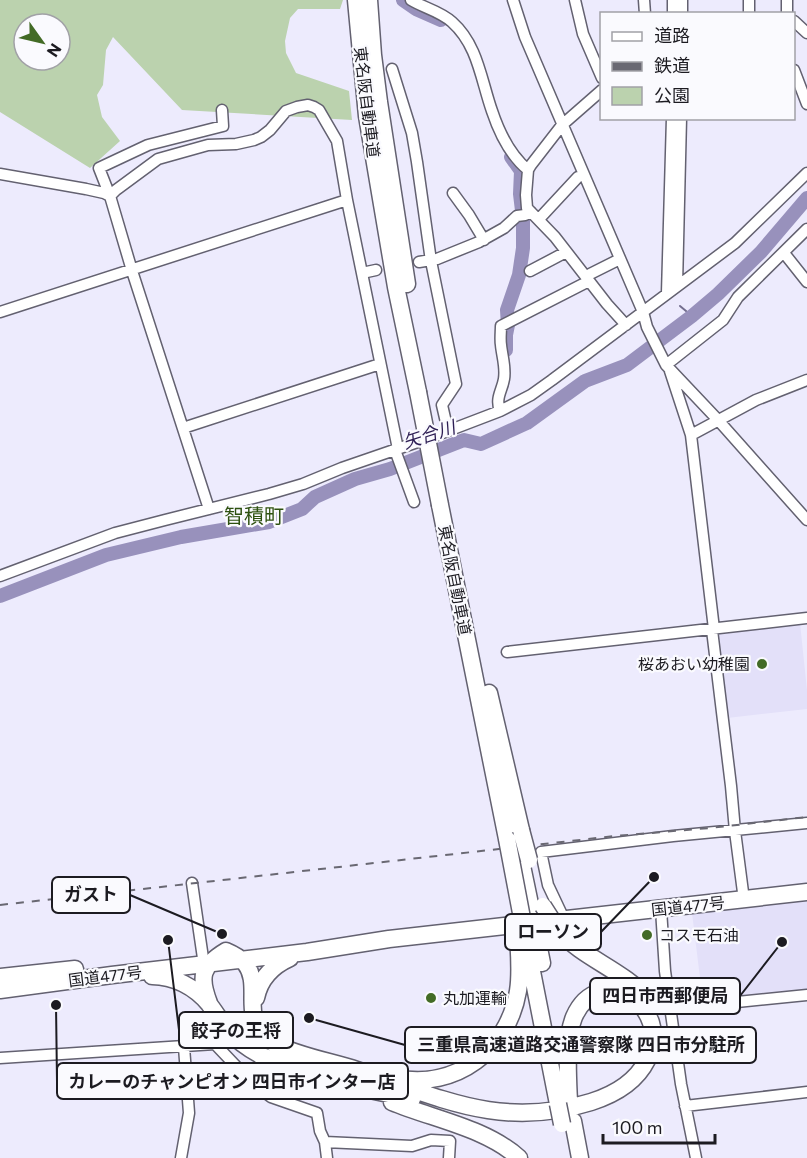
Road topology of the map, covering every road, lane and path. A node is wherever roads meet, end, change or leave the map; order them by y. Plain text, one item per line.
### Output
1 (356, 0) edge
2 (369, 0) edge
3 (411, 0) edge
4 (513, 0) edge
5 (575, 0) edge
6 (426, 4) edge
7 (795, 22) edge
8 (807, 33) edge
9 (392, 69) dead end
10 (795, 72) edge
11 (600, 73) edge
12 (600, 92) edge
13 (806, 96) edge
14 (222, 110) dead end
15 (672, 120) edge
16 (681, 120) edge
17 (562, 125) junction
18 (187, 135) junction
19 (192, 149) junction
20 (528, 170) junction
21 (807, 173) edge
22 (0, 174) edge
23 (578, 177) dead end
24 (453, 193) dead end
25 (110, 196) junction
26 (347, 200) junction
27 (528, 215) junction
28 (807, 229) edge
29 (484, 240) junction
30 (566, 252) junction
31 (784, 253) junction
32 (620, 259) junction
33 (431, 261) junction
34 (419, 262) dead end
35 (132, 269) junction
36 (376, 270) dead end
37 (530, 271) dead end
38 (362, 273) junction
39 (588, 280) junction
40 (807, 282) edge
41 (677, 285) junction
42 (667, 293) junction
43 (0, 312) edge
44 (643, 312) junction
45 (626, 325) junction
46 (380, 364) junction
47 (667, 367) junction
48 (807, 380) edge
49 (423, 391) junction
50 (501, 411) junction
51 (718, 420) junction
52 (183, 428) junction
53 (448, 431) junction
54 (691, 435) junction
55 (397, 451) junction
56 (414, 502) dead end
57 (445, 502) junction
58 (209, 509) junction
59 (807, 520) edge
60 (0, 576) edge
61 (807, 618) edge
62 (713, 629) junction
63 (507, 652) dead end
64 (807, 823) edge
65 (735, 831) junction
66 (514, 833) junction
67 (520, 861) junction
68 (192, 883) dead end
69 (807, 892) edge
70 (744, 900) junction
71 (537, 907) junction
72 (661, 909) junction
73 (561, 925) junction
74 (526, 934) junction
75 (389, 939) junction
76 (226, 951) junction
77 (308, 952) junction
78 (205, 961) junction
79 (242, 961) junction
80 (112, 975) junction
81 (0, 977) edge
82 (0, 990) edge
83 (807, 995) edge
84 (208, 1003) junction
85 (671, 1008) junction
86 (257, 1025) junction
87 (184, 1047) junction
88 (0, 1058) edge
89 (354, 1078) junction
90 (807, 1092) edge
91 (564, 1103) junction
92 (685, 1106) junction
93 (568, 1123) junction
94 (325, 1142) junction
95 (181, 1158) edge
96 (327, 1158) edge
97 (450, 1158) edge
98 (519, 1158) edge
99 (569, 1158) edge
100 (580, 1158) edge
101 (696, 1158) edge

1 - 49 highway, 東名阪自動車道
2 - 49 highway, 東名阪自動車道
3 - 6 street
4 - 17 street
5 - 11 street
6 - 20 street
7 - 8 street
9 - 33 street
10 - 13 street
12 - 17 street
14 - 18 street
15 - 42 street
16 - 41 street
17 - 20 street
17 - 32 street
18 - 19 street
18 - 25 street
19 - 25 street
19 - 26 street
20 - 27 street
21 - 41 street
22 - 25 street
23 - 27 street
24 - 29 street
25 - 35 street
26 - 35 street
26 - 38 street
27 - 29 street
27 - 30 street
28 - 31 street
29 - 33 street
30 - 37 street
30 - 39 street
31 - 40 street
31 - 47 street
32 - 39 street
32 - 44 street
33 - 34 street
33 - 53 street
35 - 43 street
35 - 52 street
36 - 38 street
38 - 46 street
39 - 45 street
39 - 50 street
41 - 42 street
42 - 44 street
44 - 45 street
44 - 47 street
45 - 50 street
46 - 52 street
46 - 55 street
47 - 51 street
47 - 54 street
48 - 51 street
49 - 57 highway, 東名阪自動車道, bridge
50 - 53 street
51 - 54 street
51 - 59 street
52 - 58 street
53 - 55 street
54 - 62 street
55 - 56 street
55 - 58 street
57 - 66 highway, 東名阪自動車道
57 - 66 highway, 東名阪自動車道
58 - 60 street
61 - 62 street
62 - 63 street
62 - 65 street
64 - 65 street
65 - 70 street
65 - 73 street
66 - 67 highway, 東名阪自動車道, bridge
67 - 71 highway, 東名阪自動車道
67 - 74 highway, 東名阪自動車道, bridge
68 - 78 street
69 - 70 highway, 国道477号
70 - 72 highway, 国道477号
71 - 73 highway, bridge
71 - 74 highway, 東名阪自動車道
72 - 73 highway, 国道477号
72 - 85 street
73 - 75 highway, 国道477号
73 - 89 highway
74 - 89 highway
74 - 91 highway, 東名阪自動車道
75 - 76 highway, 国道477号
75 - 77 highway, 国道477号
76 - 78 highway
76 - 79 highway
77 - 79 highway, 国道477号
77 - 86 highway
78 - 79 highway, 国道477号
78 - 80 highway, 国道477号
78 - 81 highway, 国道477号
78 - 84 highway
79 - 86 highway
80 - 82 highway, 国道477号
80 - 84 highway
83 - 85 street
84 - 89 highway
85 - 92 street
86 - 89 highway
87 - 88 street
87 - 94 street
87 - 95 street
89 - 91 highway
89 - 98 highway
90 - 92 street
91 - 93 highway, 東名阪自動車道, bridge
92 - 101 street
93 - 99 highway, 東名阪自動車道
93 - 100 highway, 東名阪自動車道
94 - 96 street
94 - 97 street

